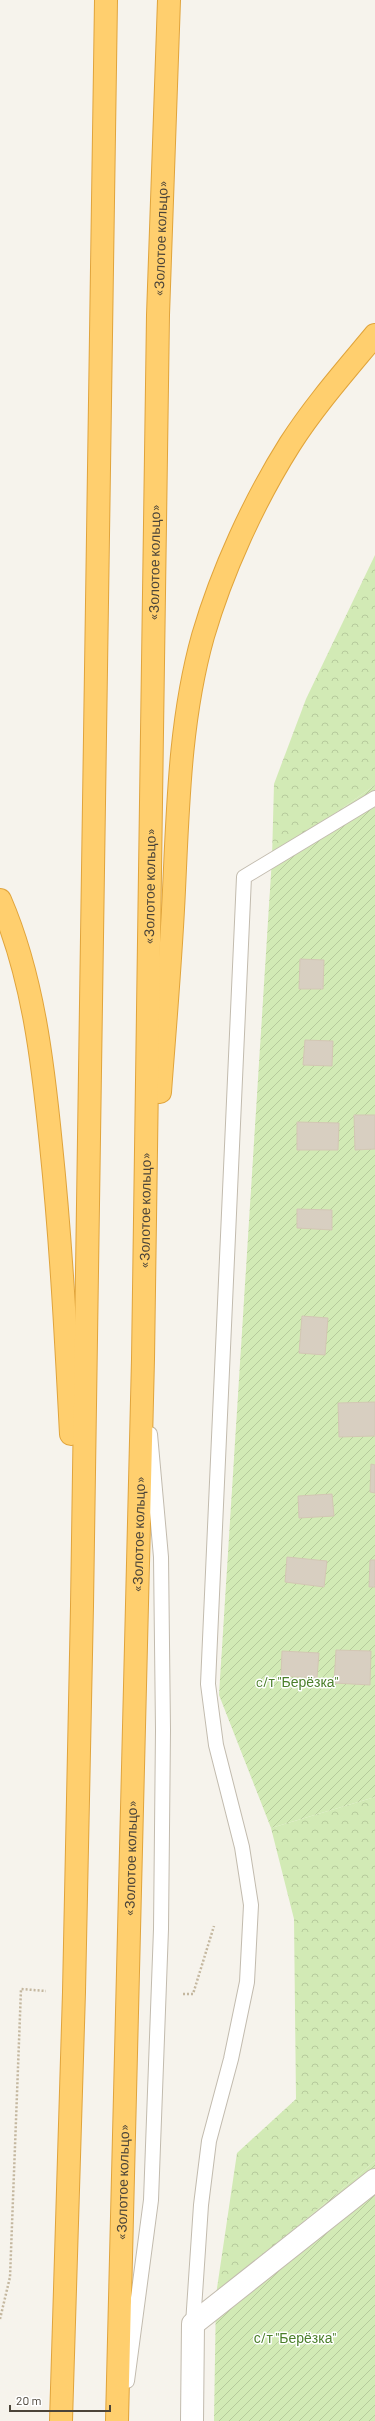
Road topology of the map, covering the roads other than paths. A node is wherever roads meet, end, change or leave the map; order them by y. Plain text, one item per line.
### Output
1 (106, 0) edge
2 (169, 0) edge
3 (375, 335) edge
4 (375, 798) edge
5 (0, 900) edge
6 (143, 1333) junction
7 (143, 1359) junction
8 (82, 1606) junction
9 (375, 2180) edge
10 (193, 2324) junction
11 (61, 2421) edge
12 (118, 2421) edge
13 (122, 2421) edge
14 (192, 2421) edge

1 - 8 highway
2 - 6 highway, «Золотое кольцо»
3 - 6 highway
4 - 10 lane
5 - 8 highway
6 - 7 highway, «Золотое кольцо»
7 - 12 highway, «Золотое кольцо»
7 - 13 lane
8 - 11 highway
9 - 10 street
10 - 14 street

